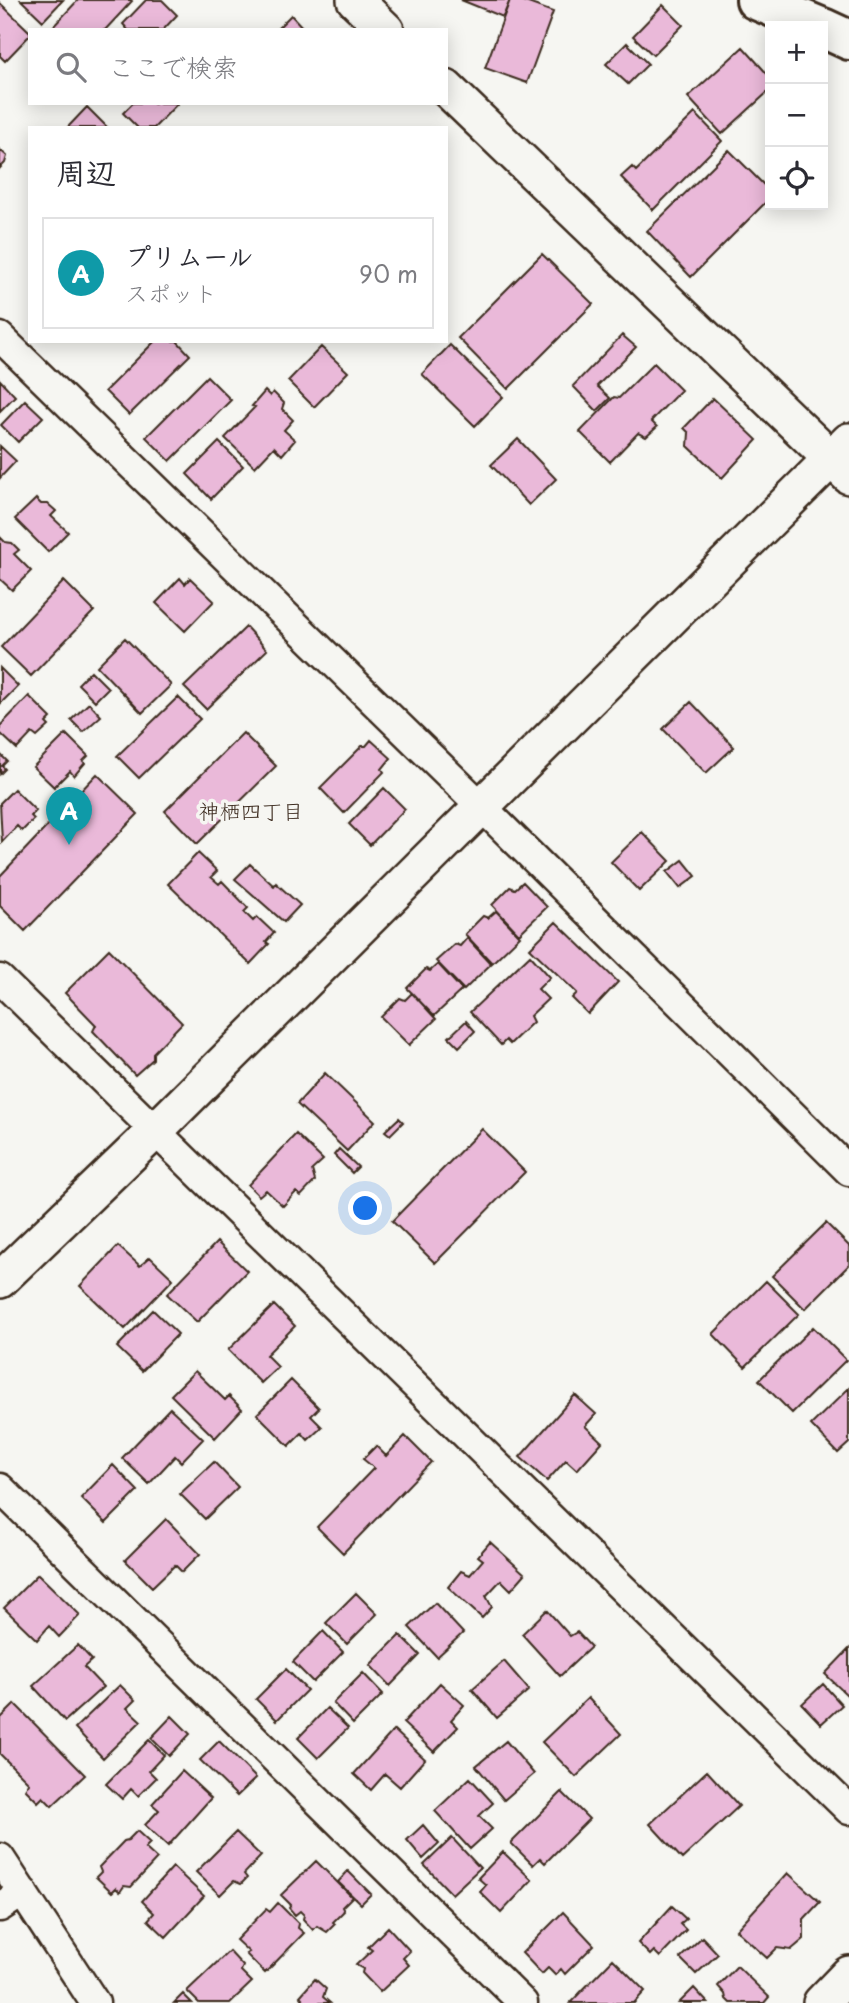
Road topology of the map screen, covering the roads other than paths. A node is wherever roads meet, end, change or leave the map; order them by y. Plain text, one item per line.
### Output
1 (355, 0) edge
2 (756, 0) edge
3 (806, 21) edge
4 (384, 28) edge
5 (828, 30) edge
6 (849, 40) edge
7 (448, 90) edge
8 (0, 337) edge
9 (843, 459) edge
10 (482, 807) junction
11 (0, 979) edge
12 (155, 1132) junction
13 (849, 1171) edge
14 (0, 1280) edge
15 (0, 1488) edge
16 (849, 1810) edge
17 (0, 1858) edge
18 (11, 1900) edge
19 (849, 1974) edge
20 (95, 2003) edge
21 (523, 2003) edge
22 (821, 2003) edge

1 - 4 street
2 - 3 main road
5 - 6 main road
7 - 9 street
8 - 10 street
9 - 10 street
10 - 12 street
10 - 13 street
11 - 12 street
12 - 14 street
12 - 16 street
15 - 21 street
17 - 18 street
18 - 20 street
19 - 22 street

